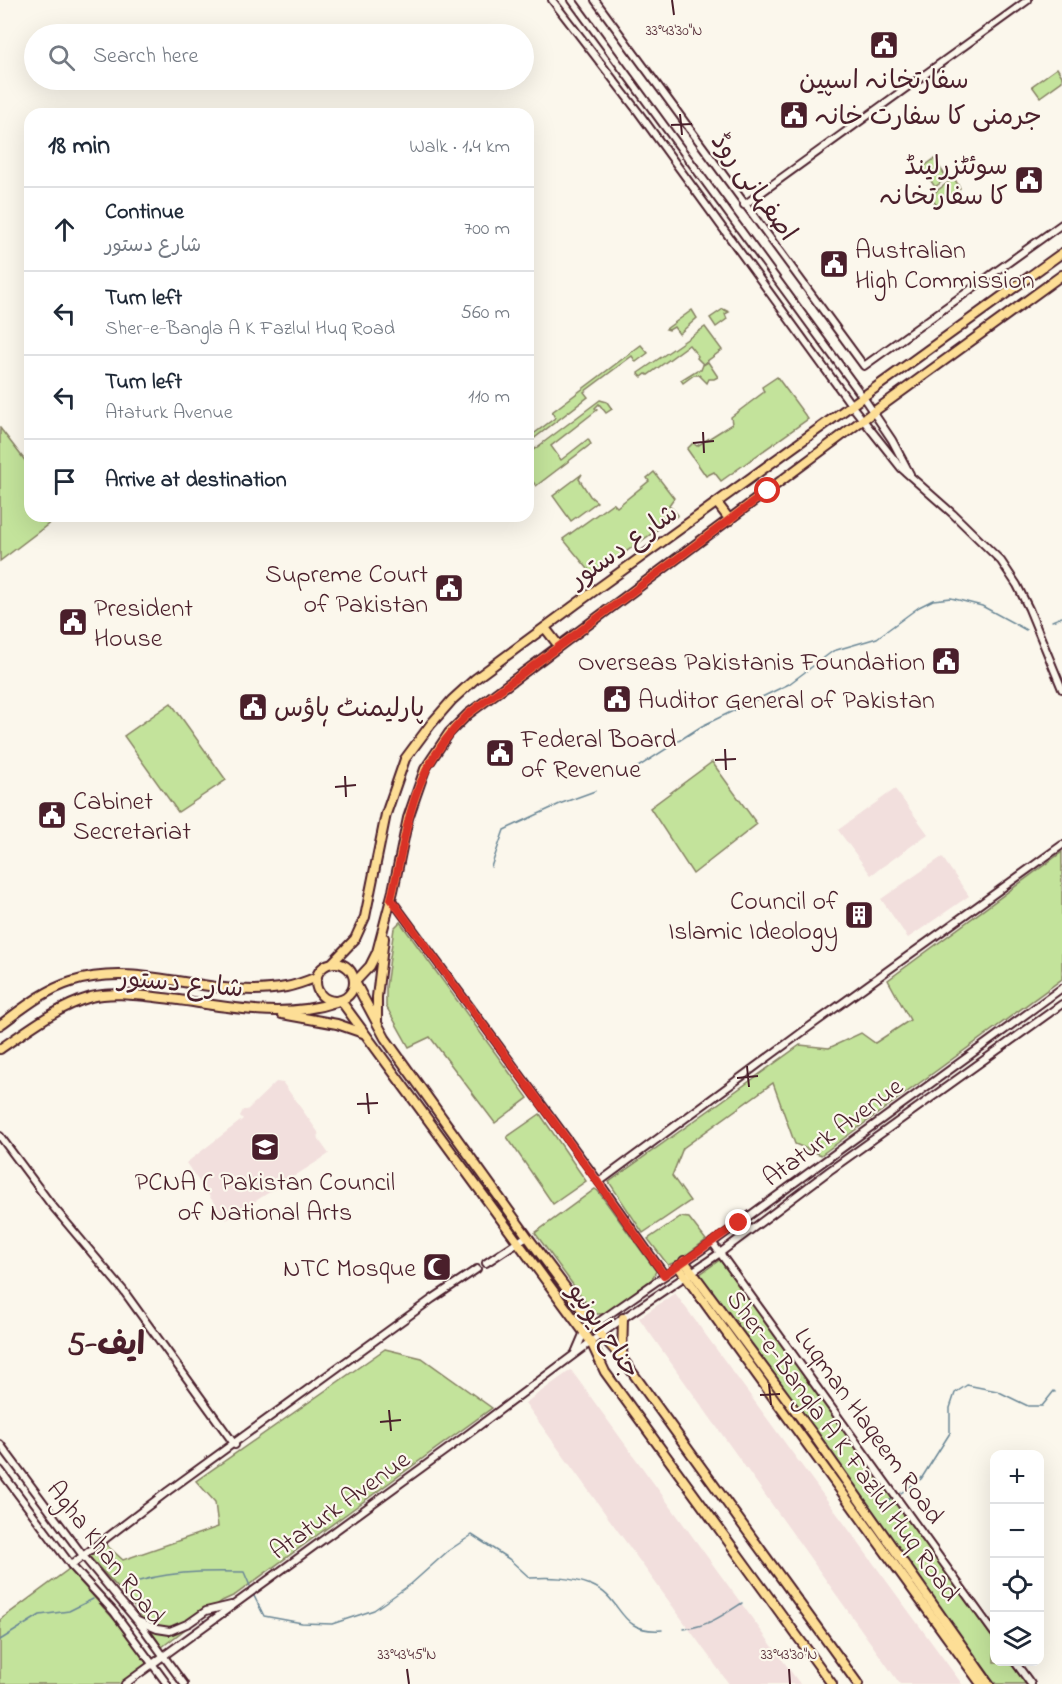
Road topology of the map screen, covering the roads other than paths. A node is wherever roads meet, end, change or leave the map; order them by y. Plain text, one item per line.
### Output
1 (552, 0) edge
2 (572, 0) edge
3 (595, 0) edge
4 (1028, 0) edge
5 (648, 105) junction
6 (639, 113) junction
7 (744, 205) junction
8 (1062, 224) edge
9 (1062, 253) edge
10 (1062, 275) edge
11 (863, 397) junction
12 (852, 406) junction
13 (872, 413) junction
14 (863, 421) junction
15 (912, 477) junction
16 (717, 503) junction
17 (730, 520) junction
18 (545, 628) junction
19 (559, 646) junction
20 (1062, 688) edge
21 (1062, 845) edge
22 (391, 899) junction
23 (384, 924) junction
24 (332, 963) junction
25 (317, 977) junction
26 (355, 982) junction
27 (1062, 988) edge
28 (338, 1001) junction
29 (1062, 1004) edge
30 (268, 1011) junction
31 (377, 1024) junction
32 (0, 1025) edge
33 (365, 1033) junction
34 (0, 1049) edge
35 (950, 1070) junction
36 (957, 1079) junction
37 (0, 1136) edge
38 (599, 1182) junction
39 (527, 1236) junction
40 (712, 1242) junction
41 (518, 1243) junction
42 (720, 1253) junction
43 (486, 1263) dead end
44 (681, 1263) junction
45 (477, 1269) dead end
46 (688, 1274) junction
47 (664, 1275) junction
48 (623, 1318) junction
49 (593, 1325) junction
50 (584, 1332) junction
51 (601, 1335) junction
52 (591, 1342) junction
53 (575, 1354) junction
54 (622, 1358) junction
55 (0, 1444) edge
56 (235, 1445) junction
57 (0, 1470) edge
58 (84, 1557) junction
59 (71, 1566) junction
60 (233, 1605) junction
61 (137, 1621) junction
62 (990, 1627) edge
63 (164, 1656) junction
64 (152, 1664) junction
65 (1018, 1666) edge
66 (125, 1684) edge
67 (167, 1684) edge
68 (184, 1684) edge
69 (832, 1684) edge
70 (858, 1684) edge
71 (981, 1684) edge
72 (990, 1684) edge
73 (1031, 1684) edge

1 - 6 street
2 - 5 street
3 - 7 street, اصفہانی روڈ
4 - 7 street
5 - 6 street
5 - 11 street
6 - 12 street
7 - 8 street, اصفہانی روڈ
9 - 11 main road, شارع دستور
10 - 13 main road, شارع دستور
11 - 12 main road, شارع دستور
11 - 13 street
12 - 14 street
12 - 16 main road, شارع دستور
13 - 14 main road, شارع دستور
13 - 15 street
14 - 15 street
14 - 17 main road, شارع دستور
15 - 20 street
16 - 17 main road
16 - 18 main road, شارع دستور
17 - 19 main road, شارع دستور
18 - 19 main road
18 - 24 main road, شارع دستور
19 - 22 main road, شارع دستور
21 - 38 street
22 - 23 main road, شارع دستور
22 - 38 street
23 - 26 main road, شارع دستور
23 - 31 main road
24 - 25 main road
24 - 26 main road
25 - 28 main road
25 - 32 main road, شارع دستور
26 - 28 main road
26 - 31 main road, جناح ایونیو
27 - 35 street, Ataturk Avenue
28 - 30 main road, شارع دستور
28 - 33 main road, جناح ایونیو
29 - 36 street, Ataturk Avenue
30 - 33 main road
30 - 34 main road, شارع دستور
31 - 39 main road, جناح ایونیو
33 - 41 main road, جناح ایونیو
35 - 36 street
35 - 40 street, Ataturk Avenue
36 - 42 street, Ataturk Avenue
37 - 56 street
38 - 47 street
39 - 41 street
39 - 49 main road, جناح ایونیو
40 - 42 street, Luqman Haqeem Road
40 - 44 street, Ataturk Avenue
41 - 43 street
41 - 50 main road, جناح ایونیو
42 - 46 street, Ataturk Avenue
42 - 62 street, Luqman Haqeem Road
44 - 46 main road, Sher-e-Bangla A K Fazlul Huq Road
44 - 47 street, Ataturk Avenue
45 - 56 street
46 - 48 street, Ataturk Avenue
46 - 71 main road, Sher-e-Bangla A K Fazlul Huq Road
46 - 72 main road, Sher-e-Bangla A K Fazlul Huq Road
47 - 49 street, Ataturk Avenue
48 - 51 street, Ataturk Avenue
48 - 54 main road
49 - 50 street, Ataturk Avenue
49 - 51 main road, جناح ایونیو
50 - 52 main road, جناح ایونیو
50 - 53 street, Ataturk Avenue
51 - 52 street, Ataturk Avenue
51 - 54 main road, جناح ایونیو
52 - 53 street, Ataturk Avenue
52 - 69 main road, جناح ایونیو
53 - 60 street, Ataturk Avenue
54 - 70 main road, جناح ایونیو
55 - 58 street, Agha Khan Road
56 - 58 street
57 - 59 street, Agha Khan Road
58 - 59 street
58 - 61 street, Agha Khan Road
59 - 64 street, Agha Khan Road
60 - 61 street
60 - 63 street, Ataturk Avenue
61 - 63 street, Agha Khan Road
63 - 64 street, Ataturk Avenue
63 - 68 street, Agha Khan Road
64 - 66 street, Ataturk Avenue
64 - 67 street, Agha Khan Road
65 - 73 street

